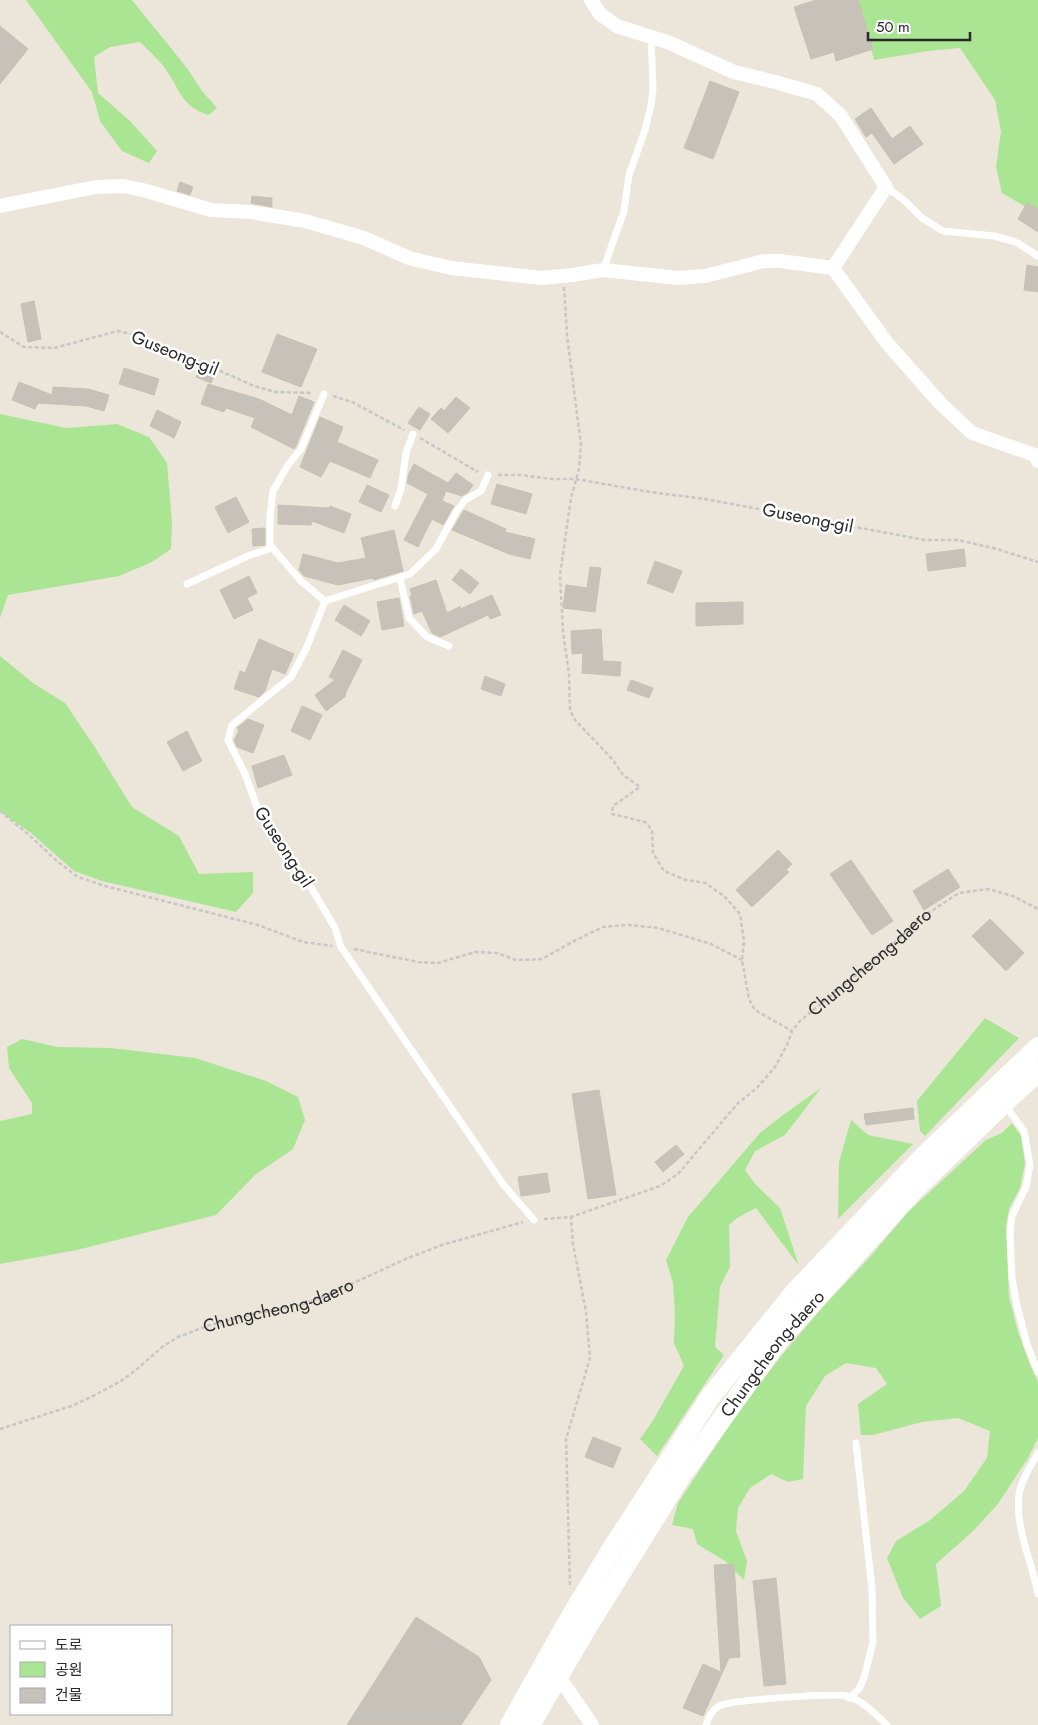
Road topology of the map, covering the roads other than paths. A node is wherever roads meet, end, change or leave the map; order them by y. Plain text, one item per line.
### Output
1 (591, 0) edge
2 (651, 37) junction
3 (886, 187) junction
4 (0, 206) edge
5 (1038, 256) edge
6 (834, 268) junction
7 (603, 270) junction
8 (324, 394) road end
9 (413, 434) road end
10 (1038, 461) edge
11 (488, 475) road end
12 (395, 506) dead end
13 (273, 548) junction
14 (400, 578) junction
15 (187, 584) dead end
16 (325, 601) junction
17 (449, 646) dead end
18 (1038, 1047) edge
19 (1038, 1072) edge
20 (1004, 1103) junction
21 (534, 1220) road end
22 (1038, 1372) edge
23 (856, 1443) dead end
24 (1038, 1453) edge
25 (1038, 1594) edge
26 (559, 1677) junction
27 (849, 1698) junction
28 (510, 1725) edge
29 (530, 1725) edge
30 (592, 1725) edge
31 (706, 1725) edge
32 (887, 1725) edge

1 - 2 street
2 - 3 street
2 - 7 lane
3 - 5 lane
3 - 6 street
4 - 7 street
6 - 7 street
6 - 10 street
8 - 13 lane
9 - 12 lane
11 - 14 lane
13 - 15 lane
13 - 16 lane
14 - 16 lane
14 - 17 lane
16 - 21 lane, Guseong-gil
18 - 28 main road, Chungcheong-daero
19 - 20 main road, Chungcheong-daero
20 - 22 lane
20 - 26 main road, Chungcheong-daero
23 - 27 lane
24 - 25 lane
26 - 29 main road, Chungcheong-daero
26 - 30 street
27 - 31 lane
27 - 32 lane

